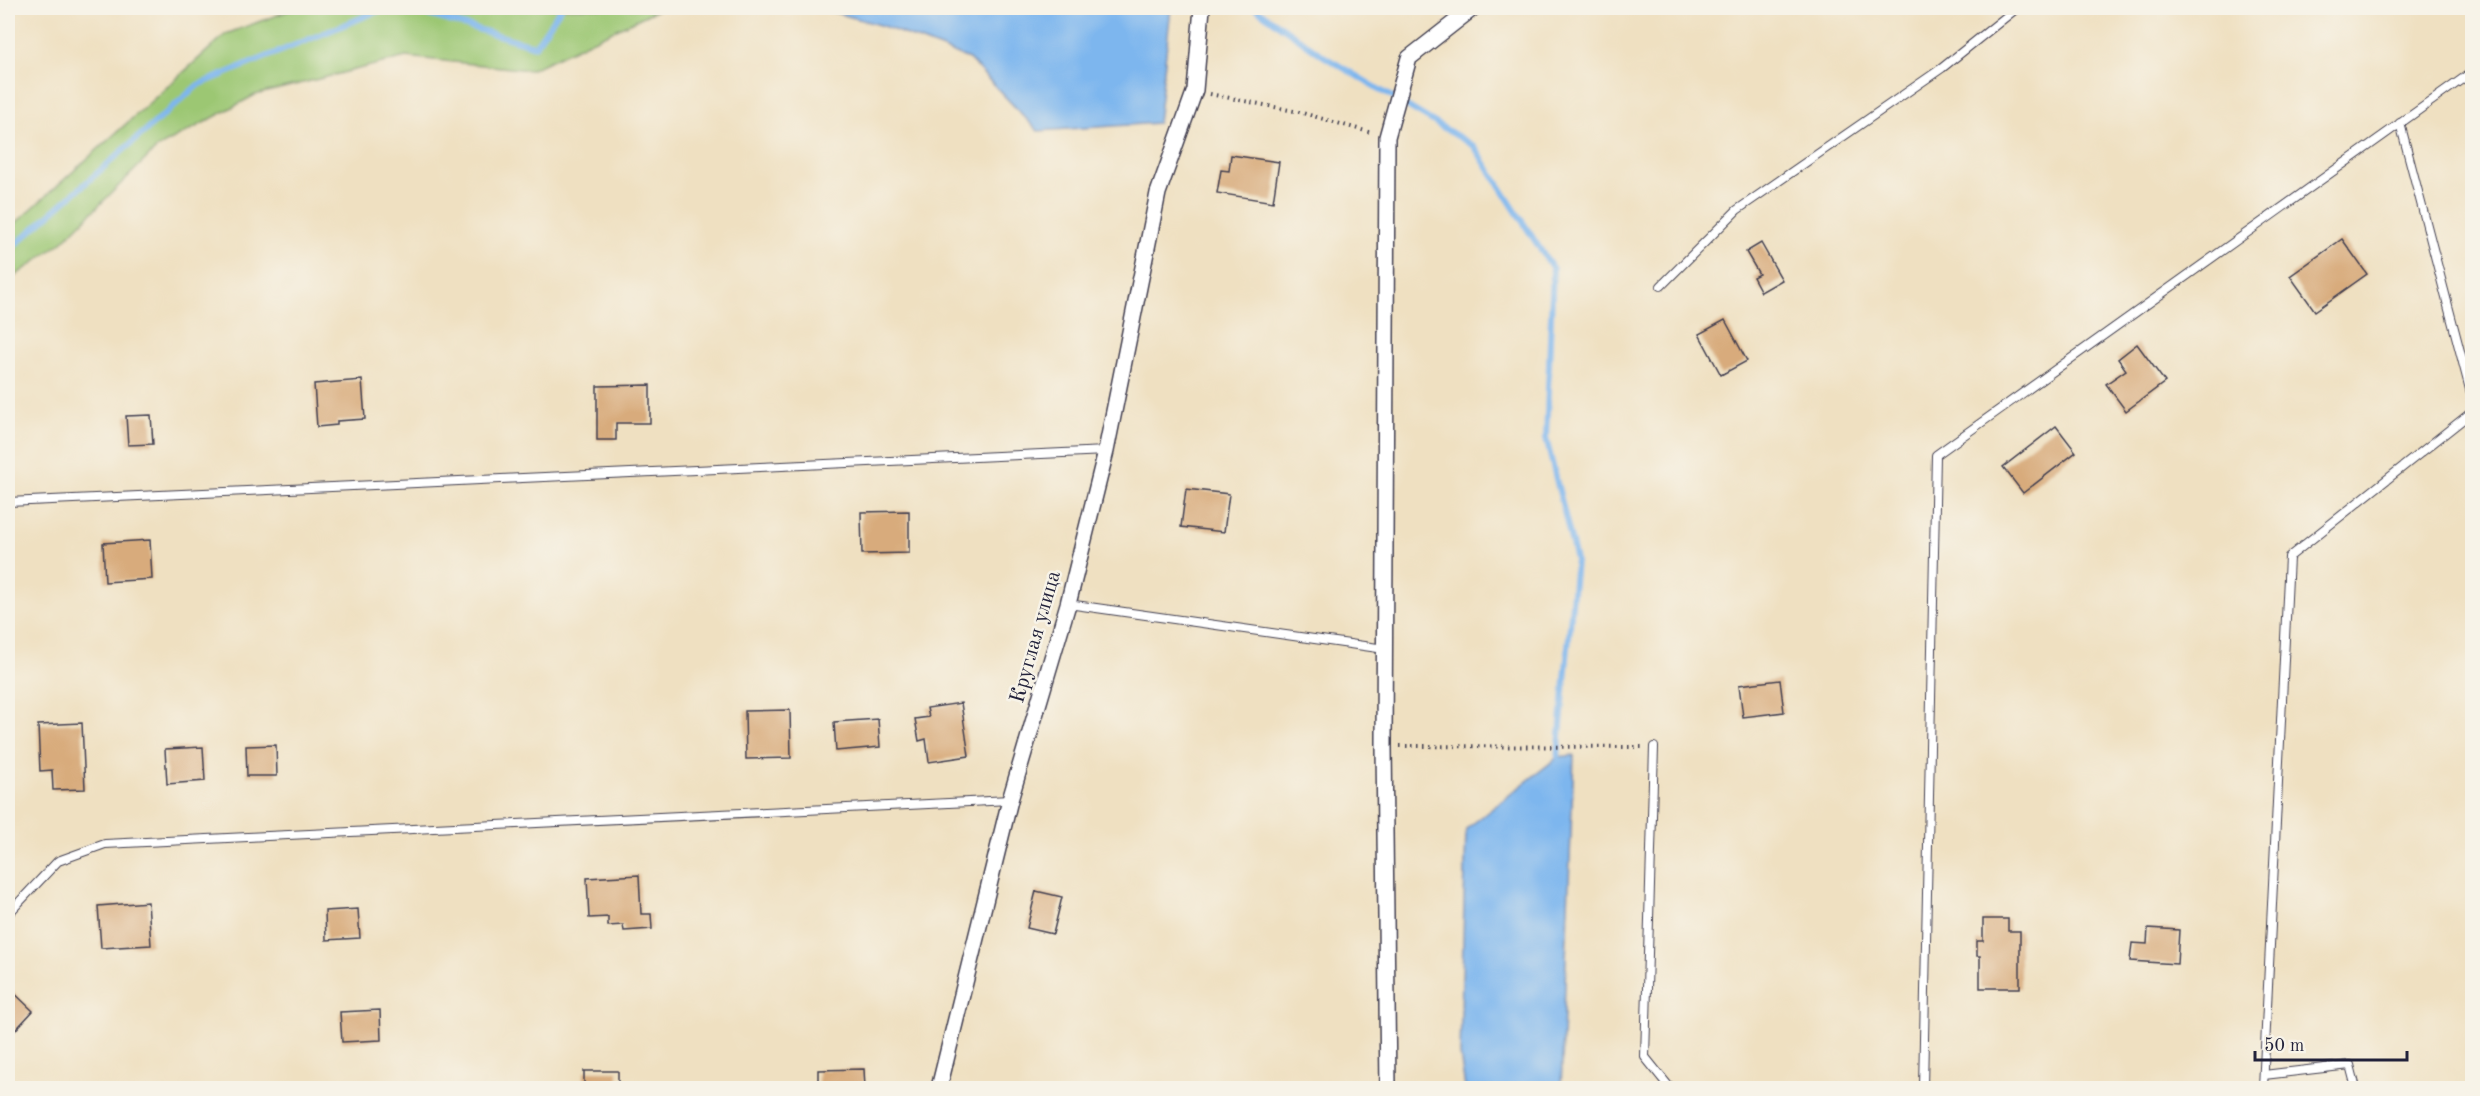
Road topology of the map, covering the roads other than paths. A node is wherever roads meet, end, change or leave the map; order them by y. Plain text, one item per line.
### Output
1 (1202, 8) edge
2 (1473, 8) edge
3 (2017, 8) edge
4 (2472, 72) edge
5 (2400, 123) junction
6 (1661, 286) dead end
7 (2472, 397) edge
8 (2472, 412) edge
9 (1106, 451) junction
10 (8, 502) edge
11 (1068, 604) junction
12 (1385, 649) junction
13 (1654, 747) road end
14 (1010, 800) junction
15 (8, 914) edge
16 (2264, 1075) junction
17 (939, 1089) edge
18 (1388, 1089) edge
19 (1670, 1089) edge
20 (1923, 1089) edge
21 (2263, 1089) edge
22 (2356, 1089) edge

1 - 9 street, Круглая улица
2 - 12 street
3 - 6 lane
4 - 5 lane
5 - 7 lane
5 - 20 lane
8 - 16 lane
9 - 10 lane
9 - 11 street, Круглая улица
11 - 12 lane
11 - 14 street, Круглая улица
12 - 18 street
13 - 19 lane
14 - 15 lane
14 - 17 street, Круглая улица
16 - 21 lane
16 - 22 lane

